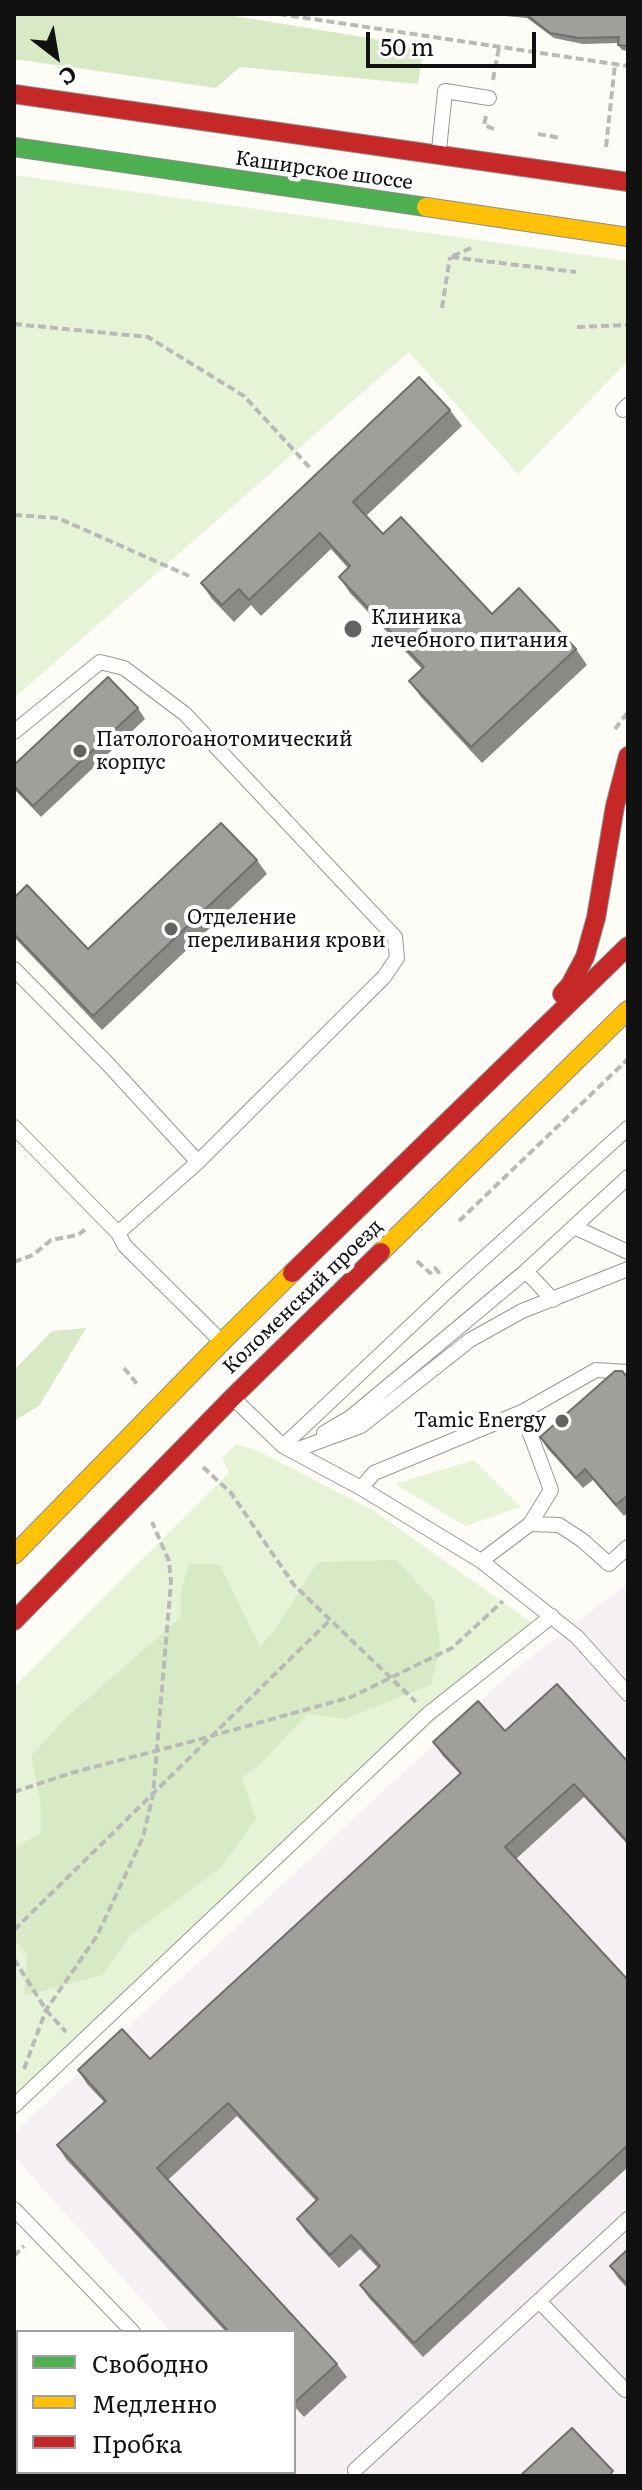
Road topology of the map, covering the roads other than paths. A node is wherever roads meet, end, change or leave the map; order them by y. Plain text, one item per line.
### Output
1 (14, 94) edge
2 (489, 98) dead end
3 (14, 147) edge
4 (438, 154) junction
5 (628, 182) edge
6 (628, 237) edge
7 (14, 732) edge
8 (628, 756) edge
9 (628, 946) edge
10 (14, 969) edge
11 (628, 1010) edge
12 (481, 1090) junction
13 (14, 1127) edge
14 (628, 1128) edge
15 (198, 1162) junction
16 (628, 1177) edge
17 (574, 1227) junction
18 (118, 1233) junction
19 (628, 1252) edge
20 (628, 1269) edge
21 (526, 1271) junction
22 (553, 1300) junction
23 (222, 1342) junction
24 (628, 1372) edge
25 (233, 1397) junction
26 (522, 1412) junction
27 (288, 1448) junction
28 (361, 1488) junction
29 (530, 1524) junction
30 (628, 1547) edge
31 (14, 1555) edge
32 (481, 1561) junction
33 (552, 1616) junction
34 (14, 1621) edge
35 (628, 1694) edge
36 (14, 2106) edge
37 (14, 2209) edge
38 (628, 2219) edge
39 (539, 2301) junction
40 (131, 2330) edge
41 (625, 2390) dead end
42 (355, 2470) dead end

1 - 4 main road, Каширское шоссе
2 - 4 lane
3 - 6 main road, Каширское шоссе
4 - 5 main road, Каширское шоссе
7 - 15 lane
8 - 12 main road
9 - 12 main road, Коломенский проезд
10 - 15 lane
11 - 25 main road, Коломенский проезд
12 - 23 main road, Коломенский проезд
13 - 18 lane
14 - 27 lane
15 - 18 lane
16 - 17 lane
17 - 19 lane
17 - 21 lane
18 - 23 lane
20 - 22 lane
21 - 22 lane
21 - 27 lane
22 - 27 lane
23 - 31 main road, Коломенский проезд
24 - 26 lane
25 - 27 lane
25 - 34 main road, Коломенский проезд
26 - 28 lane
26 - 29 lane
27 - 28 lane
28 - 32 lane
29 - 30 lane
29 - 32 lane
32 - 33 lane
33 - 35 lane
33 - 36 lane
37 - 40 lane
38 - 39 lane
39 - 41 lane
39 - 42 lane

